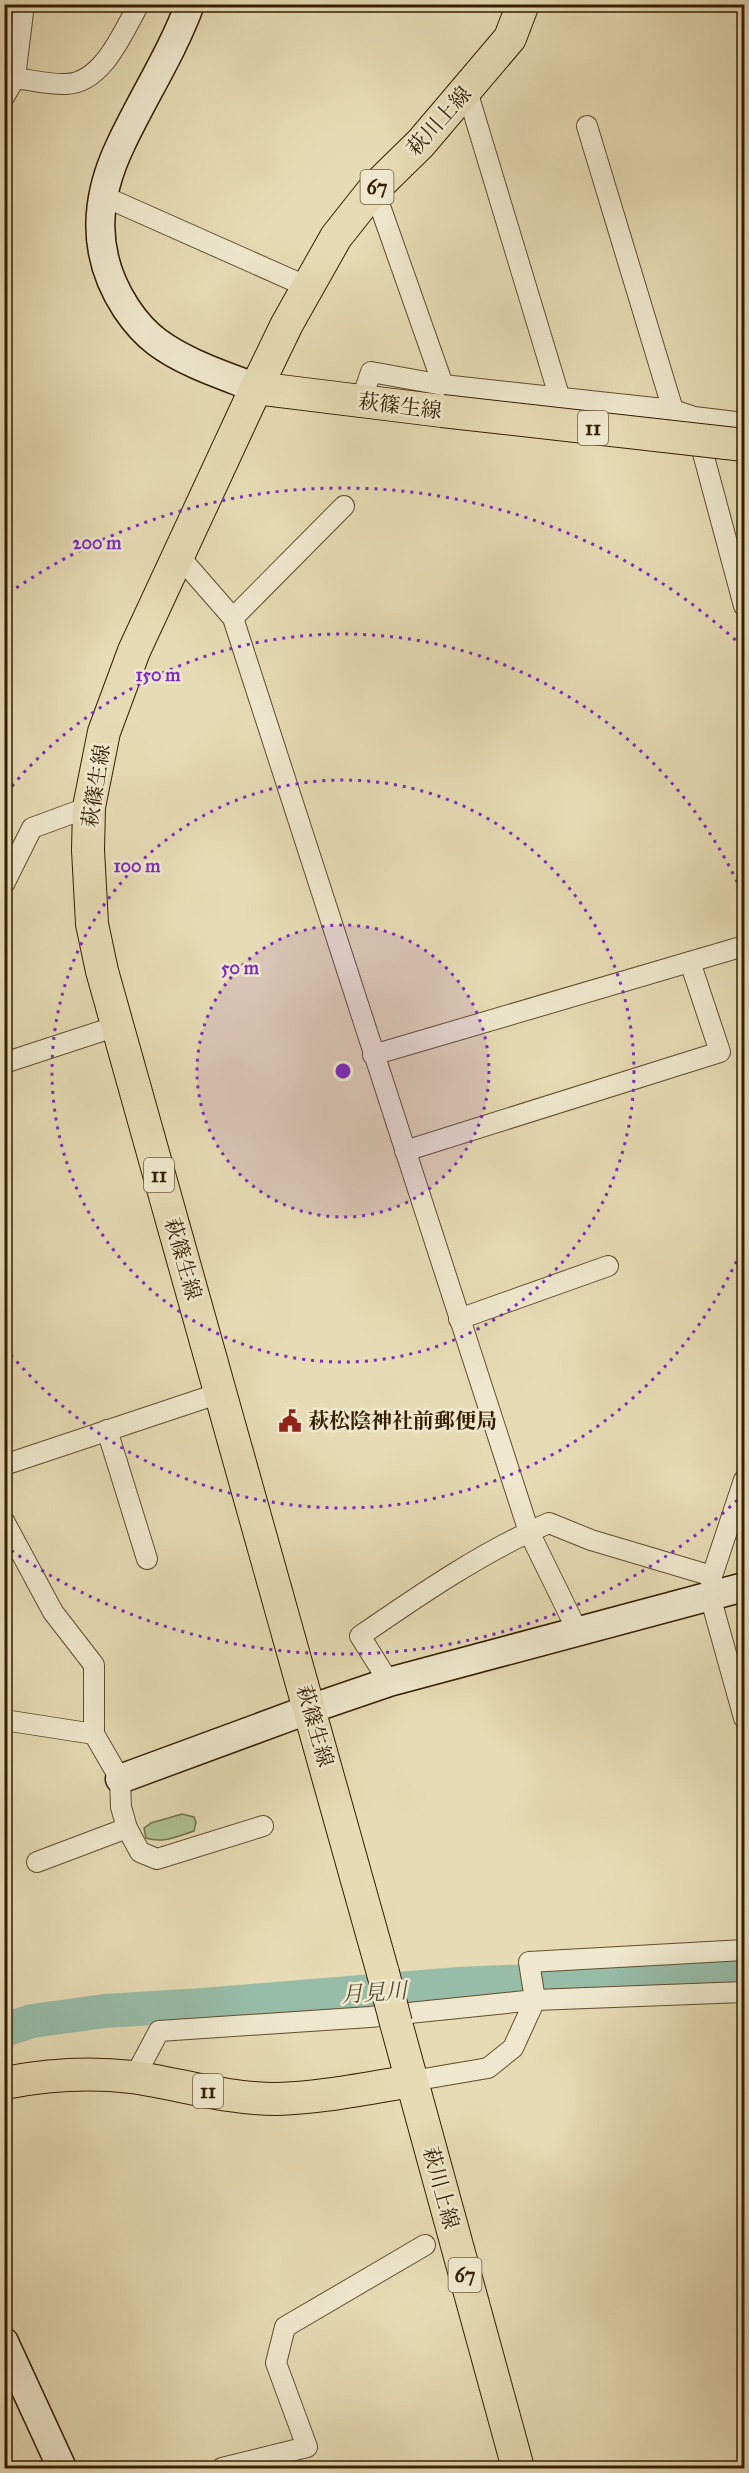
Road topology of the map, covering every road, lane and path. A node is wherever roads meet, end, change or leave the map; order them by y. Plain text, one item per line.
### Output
1 (24, 4) edge
2 (139, 4) edge
3 (190, 4) edge
4 (524, 4) edge
5 (15, 78) junction
6 (467, 91) junction
7 (4, 97) edge
8 (587, 126) dead end
9 (374, 189) junction
10 (103, 196) junction
11 (310, 288) junction
12 (256, 388) junction
13 (443, 398) junction
14 (560, 399) junction
15 (673, 410) junction
16 (694, 417) junction
17 (744, 423) edge
18 (744, 445) edge
19 (344, 506) dead end
20 (178, 555) junction
21 (744, 606) edge
22 (233, 618) junction
23 (89, 807) junction
24 (4, 884) edge
25 (744, 946) edge
26 (690, 962) junction
27 (117, 1026) junction
28 (373, 1055) junction
29 (4, 1063) edge
30 (405, 1151) junction
31 (608, 1266) dead end
32 (459, 1319) junction
33 (220, 1393) junction
34 (107, 1430) junction
35 (4, 1465) edge
36 (744, 1480) edge
37 (4, 1521) edge
38 (529, 1532) junction
39 (147, 1559) dead end
40 (711, 1586) junction
41 (744, 1587) edge
42 (577, 1630) junction
43 (389, 1682) junction
44 (310, 1709) junction
45 (744, 1718) edge
46 (4, 1720) edge
47 (94, 1734) junction
48 (120, 1779) junction
49 (262, 1826) dead end
50 (127, 1828) junction
51 (37, 1862) dead end
52 (744, 1950) edge
53 (744, 1992) edge
54 (535, 2000) junction
55 (134, 2078) junction
56 (412, 2081) junction
57 (4, 2083) edge
58 (425, 2245) dead end
59 (4, 2342) edge
60 (62, 2469) edge
61 (222, 2469) edge
62 (518, 2469) edge

1 - 5 street
2 - 5 street
3 - 10 street
4 - 6 main road, 萩川上線 / 67
5 - 7 street
6 - 9 main road, 萩川上線 / 67
6 - 14 street
8 - 15 street
9 - 11 main road, 萩川上線 / 67
9 - 13 street
10 - 11 street
10 - 12 street
11 - 12 main road, 萩川上線 / 67
12 - 13 main road, 萩篠生線 / 11
12 - 20 main road, 萩篠生線 / 11
13 - 14 street
13 - 18 main road, 萩篠生線 / 11, bridge
14 - 15 street
15 - 16 street
16 - 17 street
16 - 21 street
19 - 22 street
20 - 22 street
20 - 23 main road, 萩篠生線 / 11
22 - 28 street
23 - 24 street
23 - 27 main road, 萩篠生線 / 11
25 - 26 street
26 - 28 street
26 - 30 street
27 - 29 street
27 - 33 main road, 萩篠生線 / 11
28 - 30 street
30 - 32 street
31 - 32 street
32 - 38 street
33 - 34 street
33 - 44 main road, 萩篠生線 / 11
34 - 35 street
34 - 39 street
36 - 40 street
37 - 47 street
38 - 40 street
38 - 42 street
38 - 43 street
40 - 41 street
40 - 42 street
40 - 45 street
42 - 43 street
43 - 44 street
44 - 48 street
44 - 56 main road, 萩篠生線 / 11, bridge
46 - 47 street
47 - 48 street
48 - 50 street
49 - 50 street
50 - 51 street
52 - 54 street
53 - 54 street
54 - 55 street
54 - 56 street
55 - 56 main road, 11
55 - 57 main road, 11
56 - 62 main road, 萩川上線 / 67
58 - 61 street
59 - 60 street

